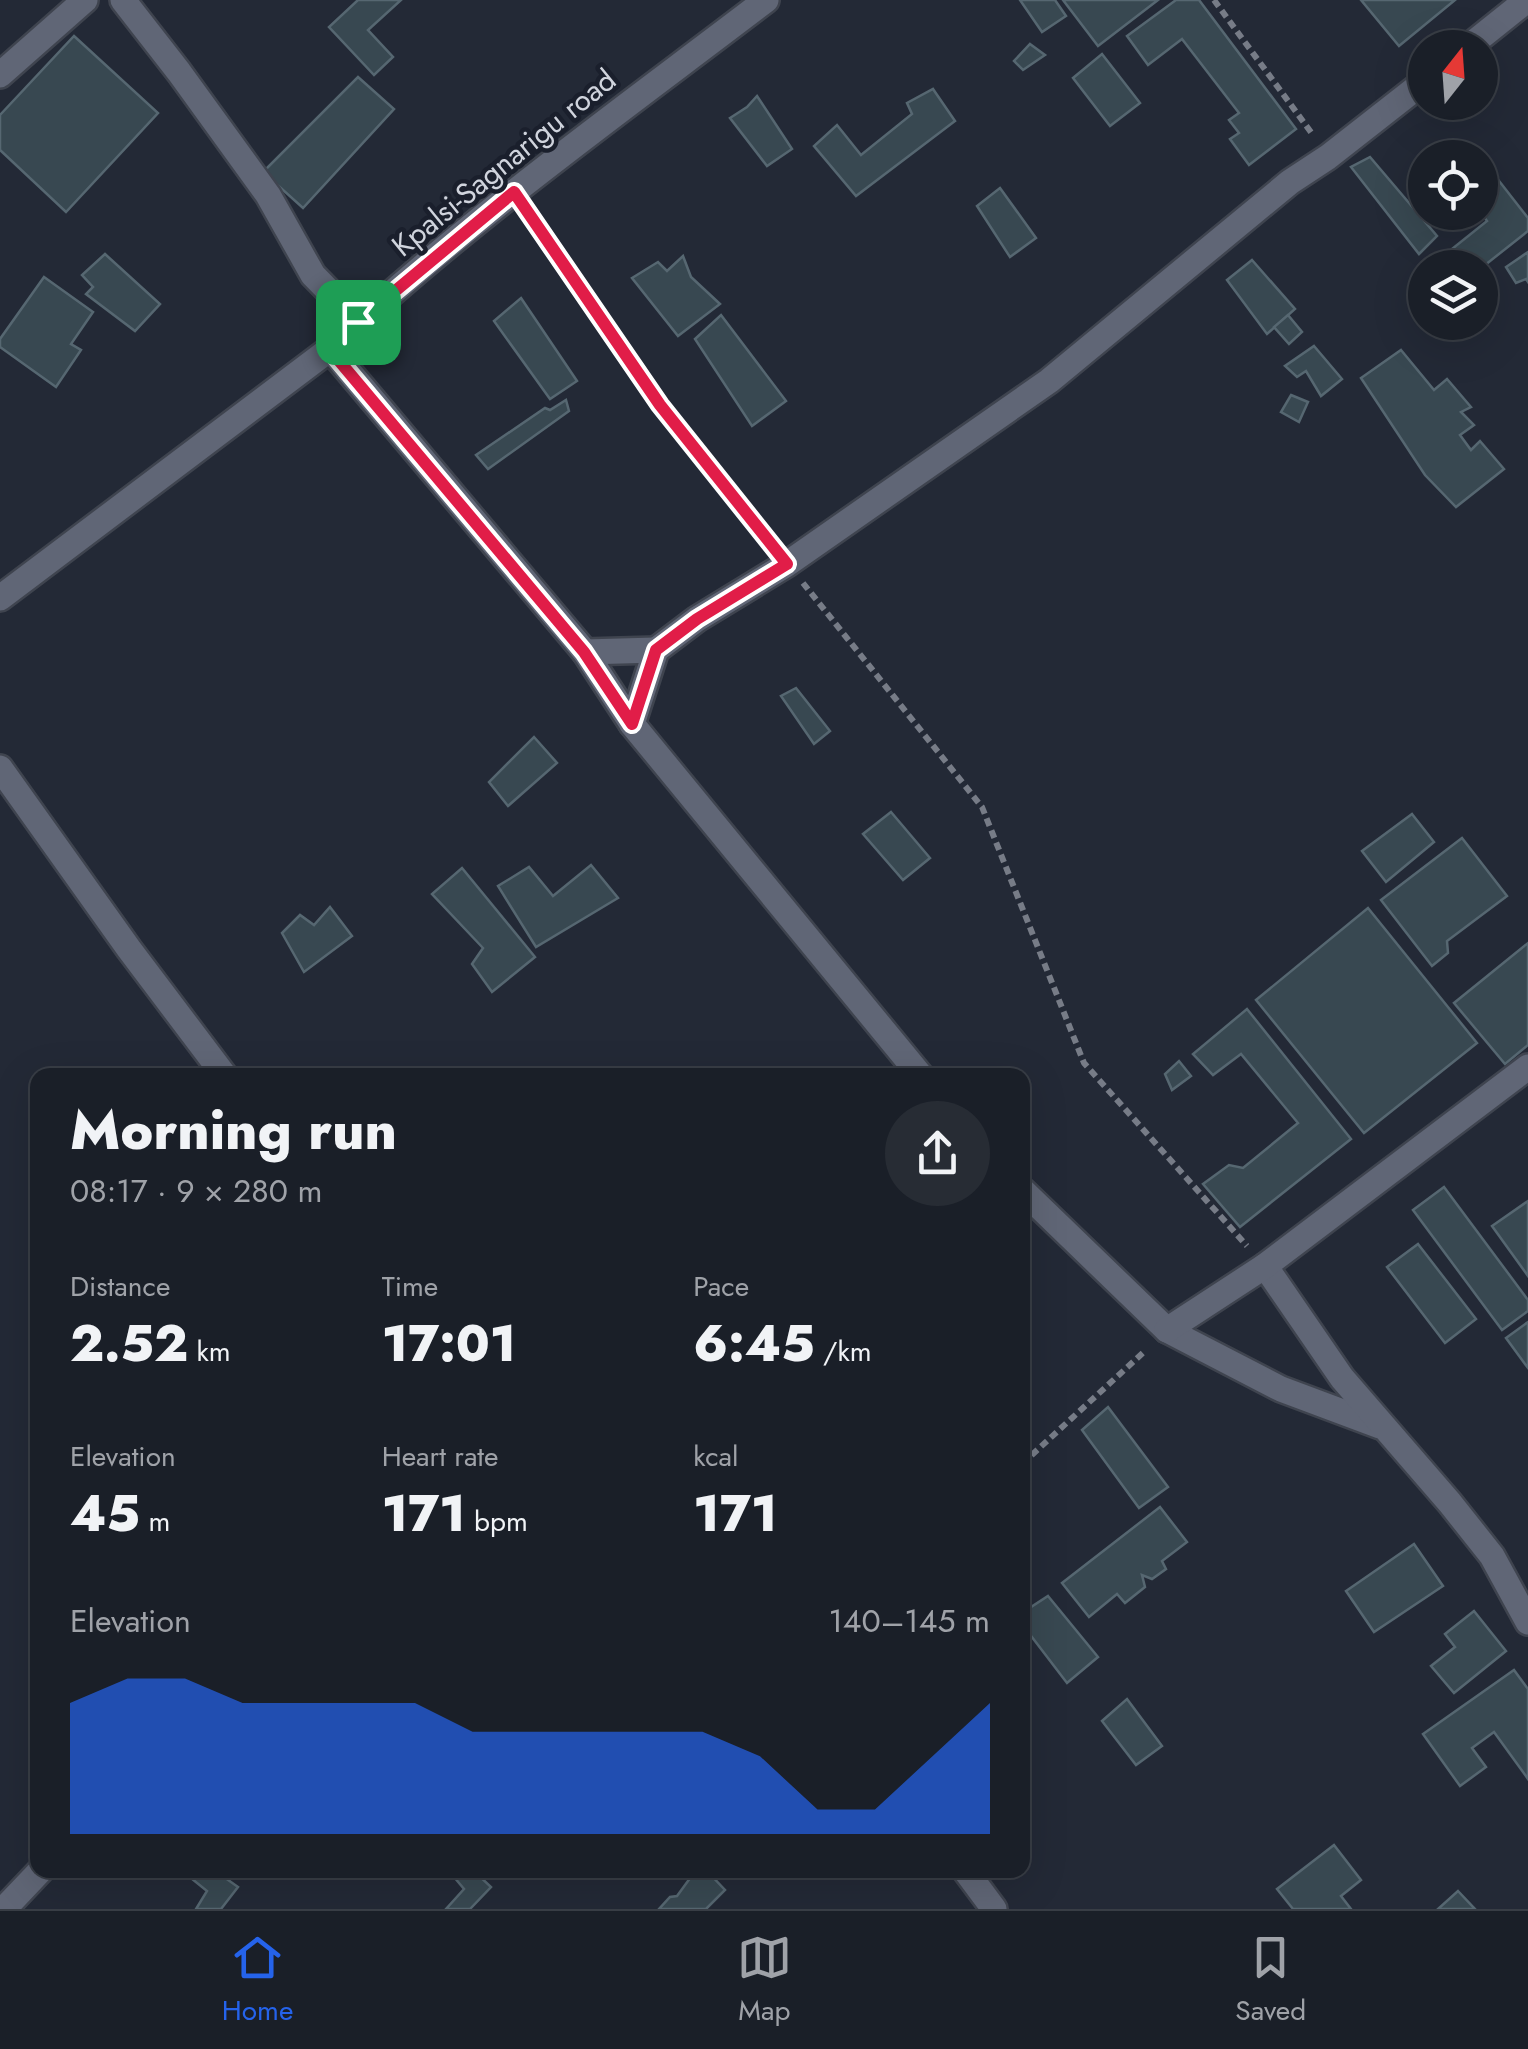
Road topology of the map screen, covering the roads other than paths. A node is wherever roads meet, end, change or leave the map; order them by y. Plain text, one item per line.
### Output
1 (85, 0) edge
2 (123, 0) edge
3 (766, 0) edge
4 (1527, 0) edge
5 (1490, 30) edge
6 (0, 75) edge
7 (1408, 93) edge
8 (358, 322) junction
9 (330, 350) junction
10 (0, 598) edge
11 (656, 650) junction
12 (584, 652) junction
13 (632, 724) junction
14 (0, 768) edge
15 (1528, 1067) edge
16 (219, 1068) edge
17 (914, 1068) edge
18 (1030, 1198) edge
19 (1265, 1266) junction
20 (1168, 1330) junction
21 (1384, 1427) junction
22 (1528, 1622) edge
23 (33, 1878) edge
24 (971, 1878) edge
25 (4, 1909) edge
26 (994, 1909) edge

1 - 6 street
2 - 8 street
3 - 8 street, Kpalsi-Sagnarigu road
4 - 5 street
7 - 11 street
8 - 9 street, Kpalsi-Sagnarigu road
9 - 10 street, Kpalsi-Sagnarigu road
9 - 12 street
11 - 12 street
11 - 13 street
12 - 13 street
13 - 17 street
14 - 16 street
15 - 19 street
18 - 20 street
19 - 20 street
19 - 21 street
20 - 21 street
21 - 22 street
23 - 25 street
24 - 26 street

